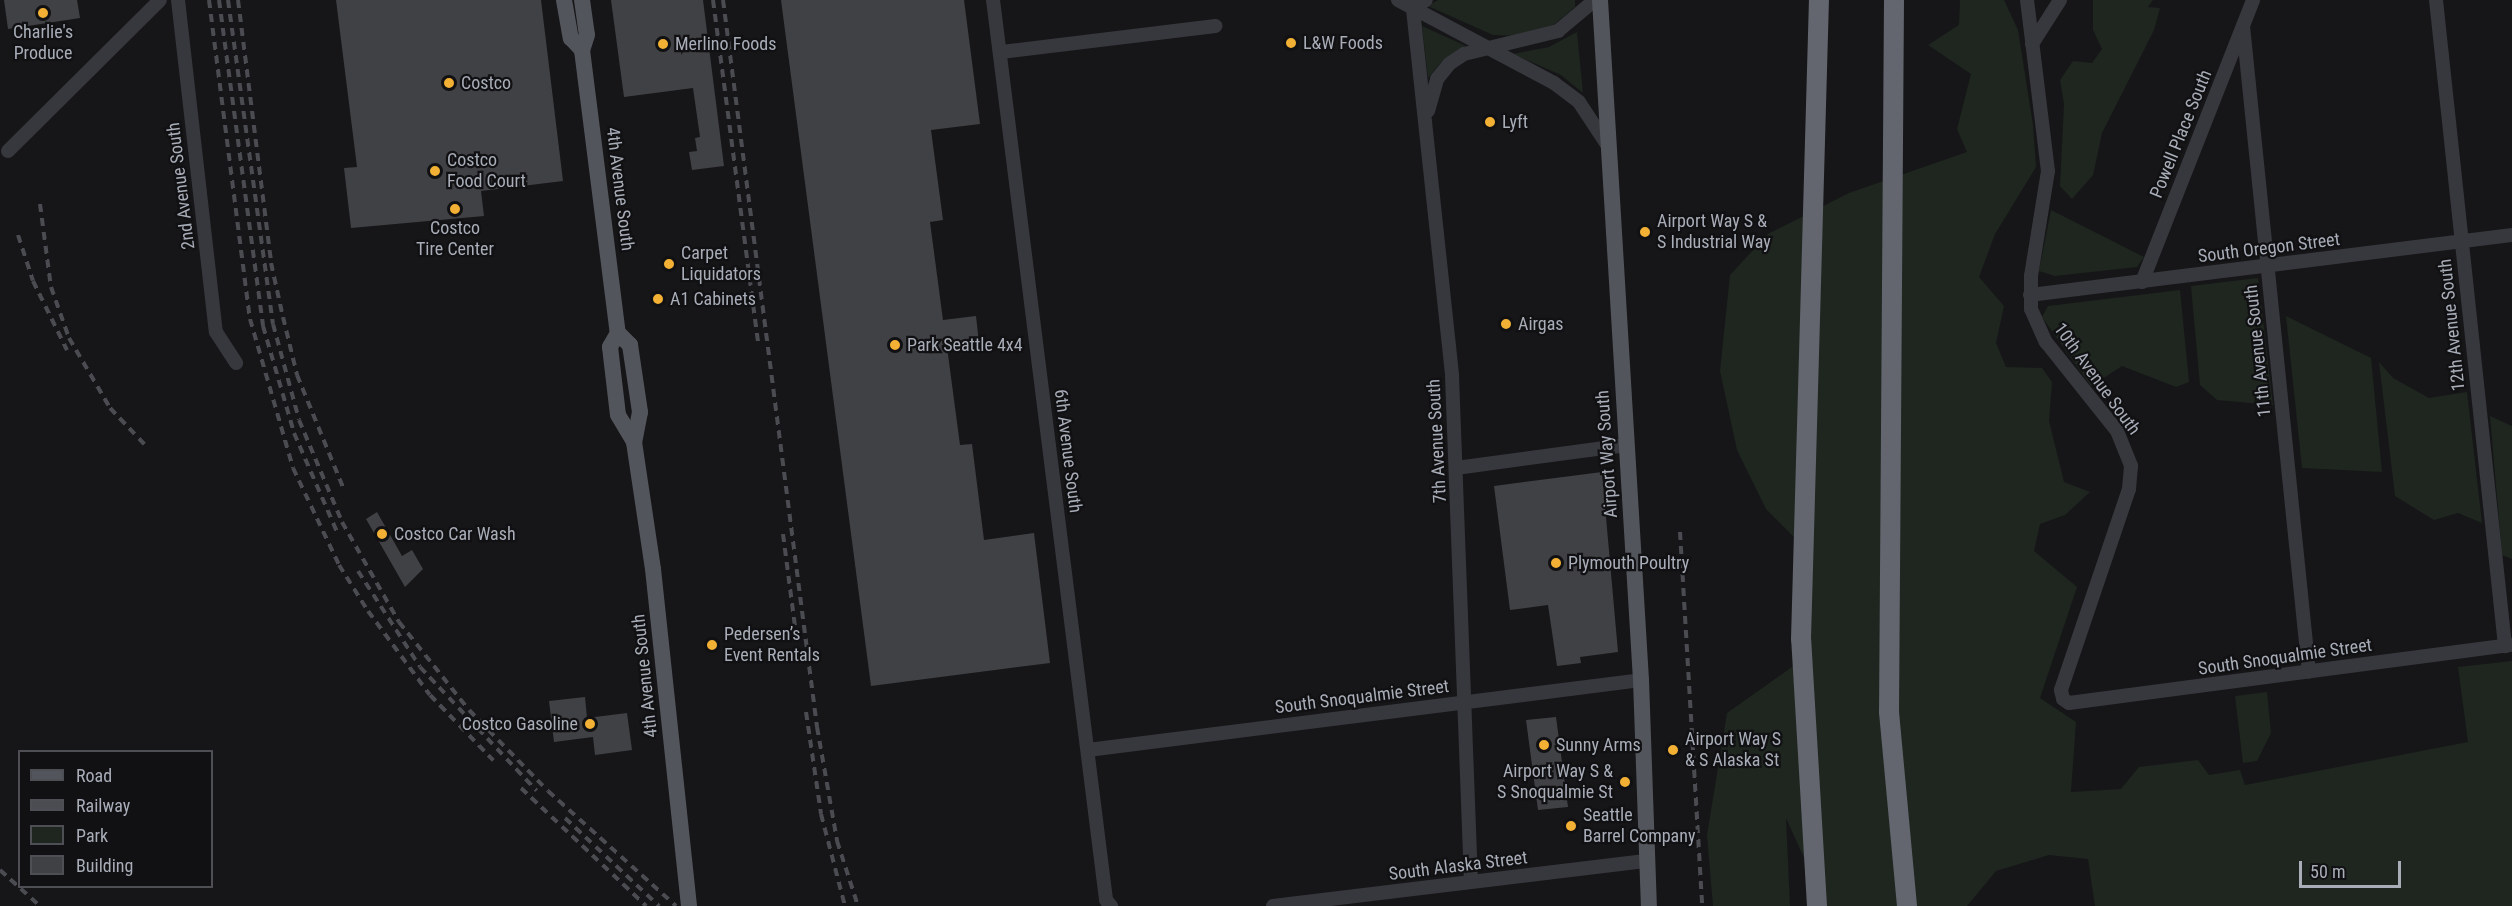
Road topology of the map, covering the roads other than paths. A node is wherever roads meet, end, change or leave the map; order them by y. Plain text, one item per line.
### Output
1 (160, 0) edge
2 (178, 0) edge
3 (564, 0) edge
4 (582, 0) edge
5 (993, 0) edge
6 (1398, 0) edge
7 (1426, 0) edge
8 (1595, 0) edge
9 (1600, 0) edge
10 (1819, 0) edge
11 (1894, 0) edge
12 (2027, 0) edge
13 (2060, 0) edge
14 (2253, 0) edge
15 (2436, 0) edge
16 (1412, 4) edge
17 (1215, 26) dead end
18 (2243, 27) junction
19 (2032, 44) junction
20 (1489, 48) junction
21 (582, 50) junction
22 (1000, 52) junction
23 (1425, 125) junction
24 (1608, 146) junction
25 (8, 151) dead end
26 (2512, 235) edge
27 (2461, 242) junction
28 (2268, 266) junction
29 (2142, 282) junction
30 (2030, 295) junction
31 (236, 363) dead end
32 (1626, 445) junction
33 (1456, 468) junction
34 (2508, 645) edge
35 (2309, 672) junction
36 (1641, 680) junction
37 (2063, 699) joint
38 (1465, 702) junction
39 (1088, 750) junction
40 (1647, 861) junction
41 (1471, 882) junction
42 (689, 906) edge
43 (1111, 906) edge
44 (1273, 906) edge
45 (1649, 906) edge
46 (1817, 906) edge
47 (1907, 906) edge

1 - 25 street
2 - 31 street, 2nd Avenue South
3 - 21 main road, 4th Avenue South
4 - 21 main road, 4th Avenue South
5 - 22 street, 6th Avenue South
6 - 16 street
7 - 16 street
8 - 20 street
9 - 24 main road, Airport Way South
10 - 46 highway
11 - 47 highway
12 - 19 street, 10th Avenue South
13 - 19 street
14 - 18 street, Powell Place South
15 - 27 street, 12th Avenue South
16 - 20 street
16 - 23 street, 7th Avenue South
17 - 22 street
18 - 28 street, 11th Avenue South
18 - 29 street, Powell Place South
19 - 30 street, 10th Avenue South
20 - 23 street
20 - 24 street
21 - 42 main road, 4th Avenue South
22 - 39 street, 6th Avenue South
23 - 33 street, 7th Avenue South
24 - 32 main road, Airport Way South
26 - 27 street, South Oregon Street
27 - 28 street, South Oregon Street
27 - 34 street, 12th Avenue South
28 - 29 street, South Oregon Street
28 - 35 street, 11th Avenue South
29 - 30 street, South Oregon Street
30 - 37 street, 10th Avenue South
32 - 33 street
32 - 36 main road, Airport Way South
33 - 38 street, 7th Avenue South
34 - 35 street, South Snoqualmie Street
35 - 37 street, South Snoqualmie Street
36 - 38 street, South Snoqualmie Street
36 - 40 main road, Airport Way South
38 - 39 street, South Snoqualmie Street
38 - 41 street, 7th Avenue South
39 - 43 street, 6th Avenue South
40 - 41 street, South Alaska Street
40 - 45 main road, Airport Way South
41 - 44 street, South Alaska Street

